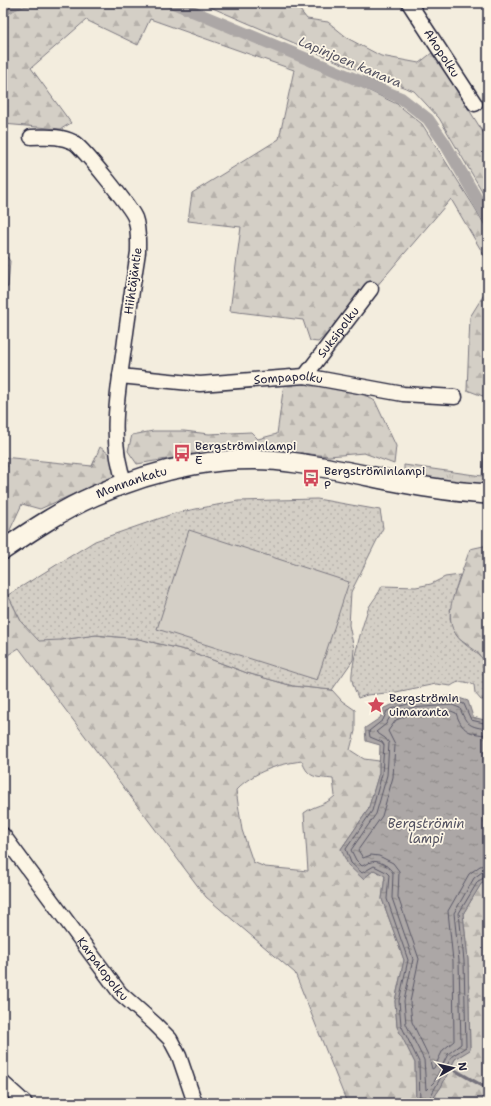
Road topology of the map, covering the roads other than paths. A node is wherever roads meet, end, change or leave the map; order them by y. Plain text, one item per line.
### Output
1 (409, 3) edge
2 (475, 104) dead end
3 (31, 137) dead end
4 (371, 289) dead end
5 (120, 376) junction
6 (305, 376) junction
7 (455, 397) dead end
8 (126, 483) junction
9 (488, 494) edge
10 (3, 550) edge
11 (3, 836) edge
12 (3, 1083) edge
13 (25, 1103) edge
14 (195, 1103) edge

1 - 2 street, Ahopolku
3 - 5 street, Hiihtäjäntie
4 - 6 street, Suksipolku
5 - 6 street, Sompapolku
5 - 8 street, Hiihtäjäntie
6 - 7 street, Sompapolku
8 - 9 main road, Monnankatu
8 - 10 main road, Monnankatu
11 - 14 street, Karpalopolku
12 - 13 street

